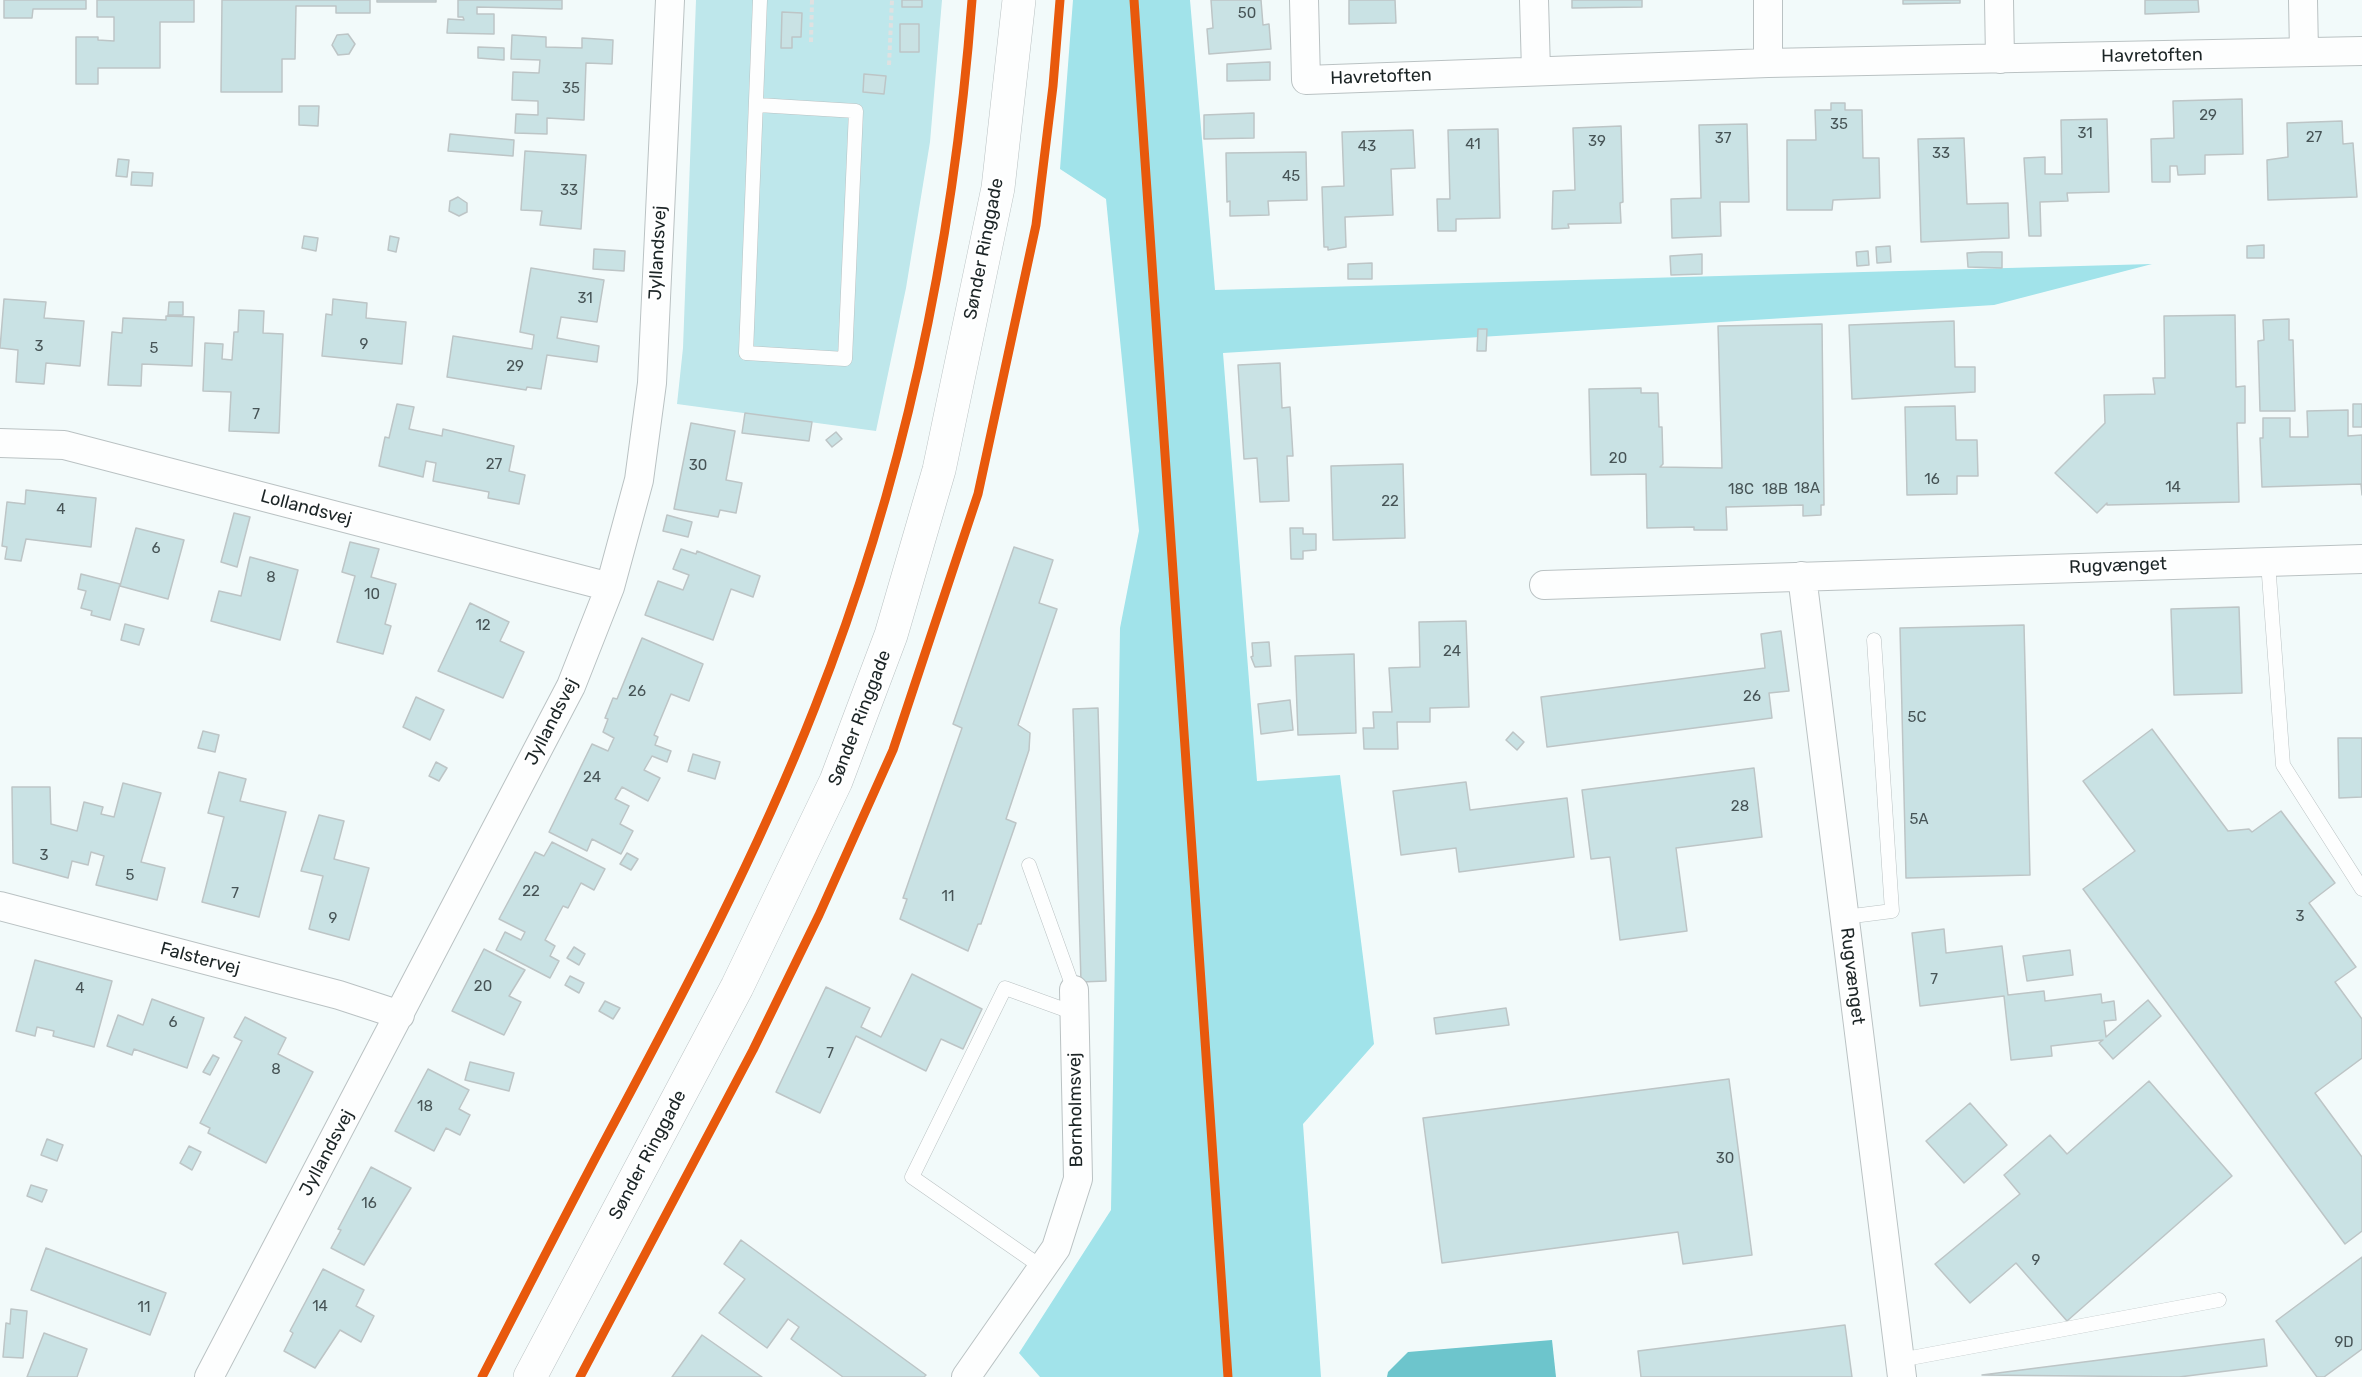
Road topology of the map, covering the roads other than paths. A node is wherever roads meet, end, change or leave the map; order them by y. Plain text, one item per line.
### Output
1 (670, 0) edge
2 (760, 0) edge
3 (1018, 0) edge
4 (1304, 0) edge
5 (1534, 0) edge
6 (1768, 0) edge
7 (1999, 0) edge
8 (2303, 0) edge
9 (2362, 51) edge
10 (2304, 52) junction
11 (2000, 59) junction
12 (1768, 63) junction
13 (1536, 71) junction
14 (758, 105) junction
15 (0, 443) edge
16 (2362, 559) edge
17 (2268, 562) junction
18 (1802, 576) junction
19 (1544, 585) dead end
20 (610, 587) junction
21 (1874, 640) dead end
22 (1029, 865) dead end
23 (2362, 889) edge
24 (0, 906) edge
25 (1845, 917) junction
26 (1074, 1002) junction
27 (400, 1015) junction
28 (1043, 1268) junction
29 (2219, 1300) dead end
30 (1901, 1368) edge
31 (209, 1377) edge
32 (530, 1377) edge
33 (966, 1377) edge

1 - 20 street, Jyllandsvej
2 - 14 lane
3 - 32 street, Sønder Ringgade
4 - 13 street, Havretoften
5 - 13 street
6 - 12 street
7 - 11 street
8 - 10 street
9 - 10 street, Havretoften
10 - 11 street, Havretoften
11 - 12 street, Havretoften
12 - 13 street, Havretoften
14 - 14 lane
15 - 20 street, Lollandsvej
16 - 17 street, Rugvænget
17 - 18 street, Rugvænget
17 - 23 lane
18 - 19 street, Rugvænget
18 - 25 street, Rugvænget
20 - 27 street, Jyllandsvej
21 - 25 lane
22 - 26 lane
24 - 27 street, Falstervej
25 - 30 street, Rugvænget
26 - 28 street, Bornholmsvej
26 - 28 lane
27 - 31 street, Jyllandsvej
28 - 33 street, Bornholmsvej
29 - 30 lane

